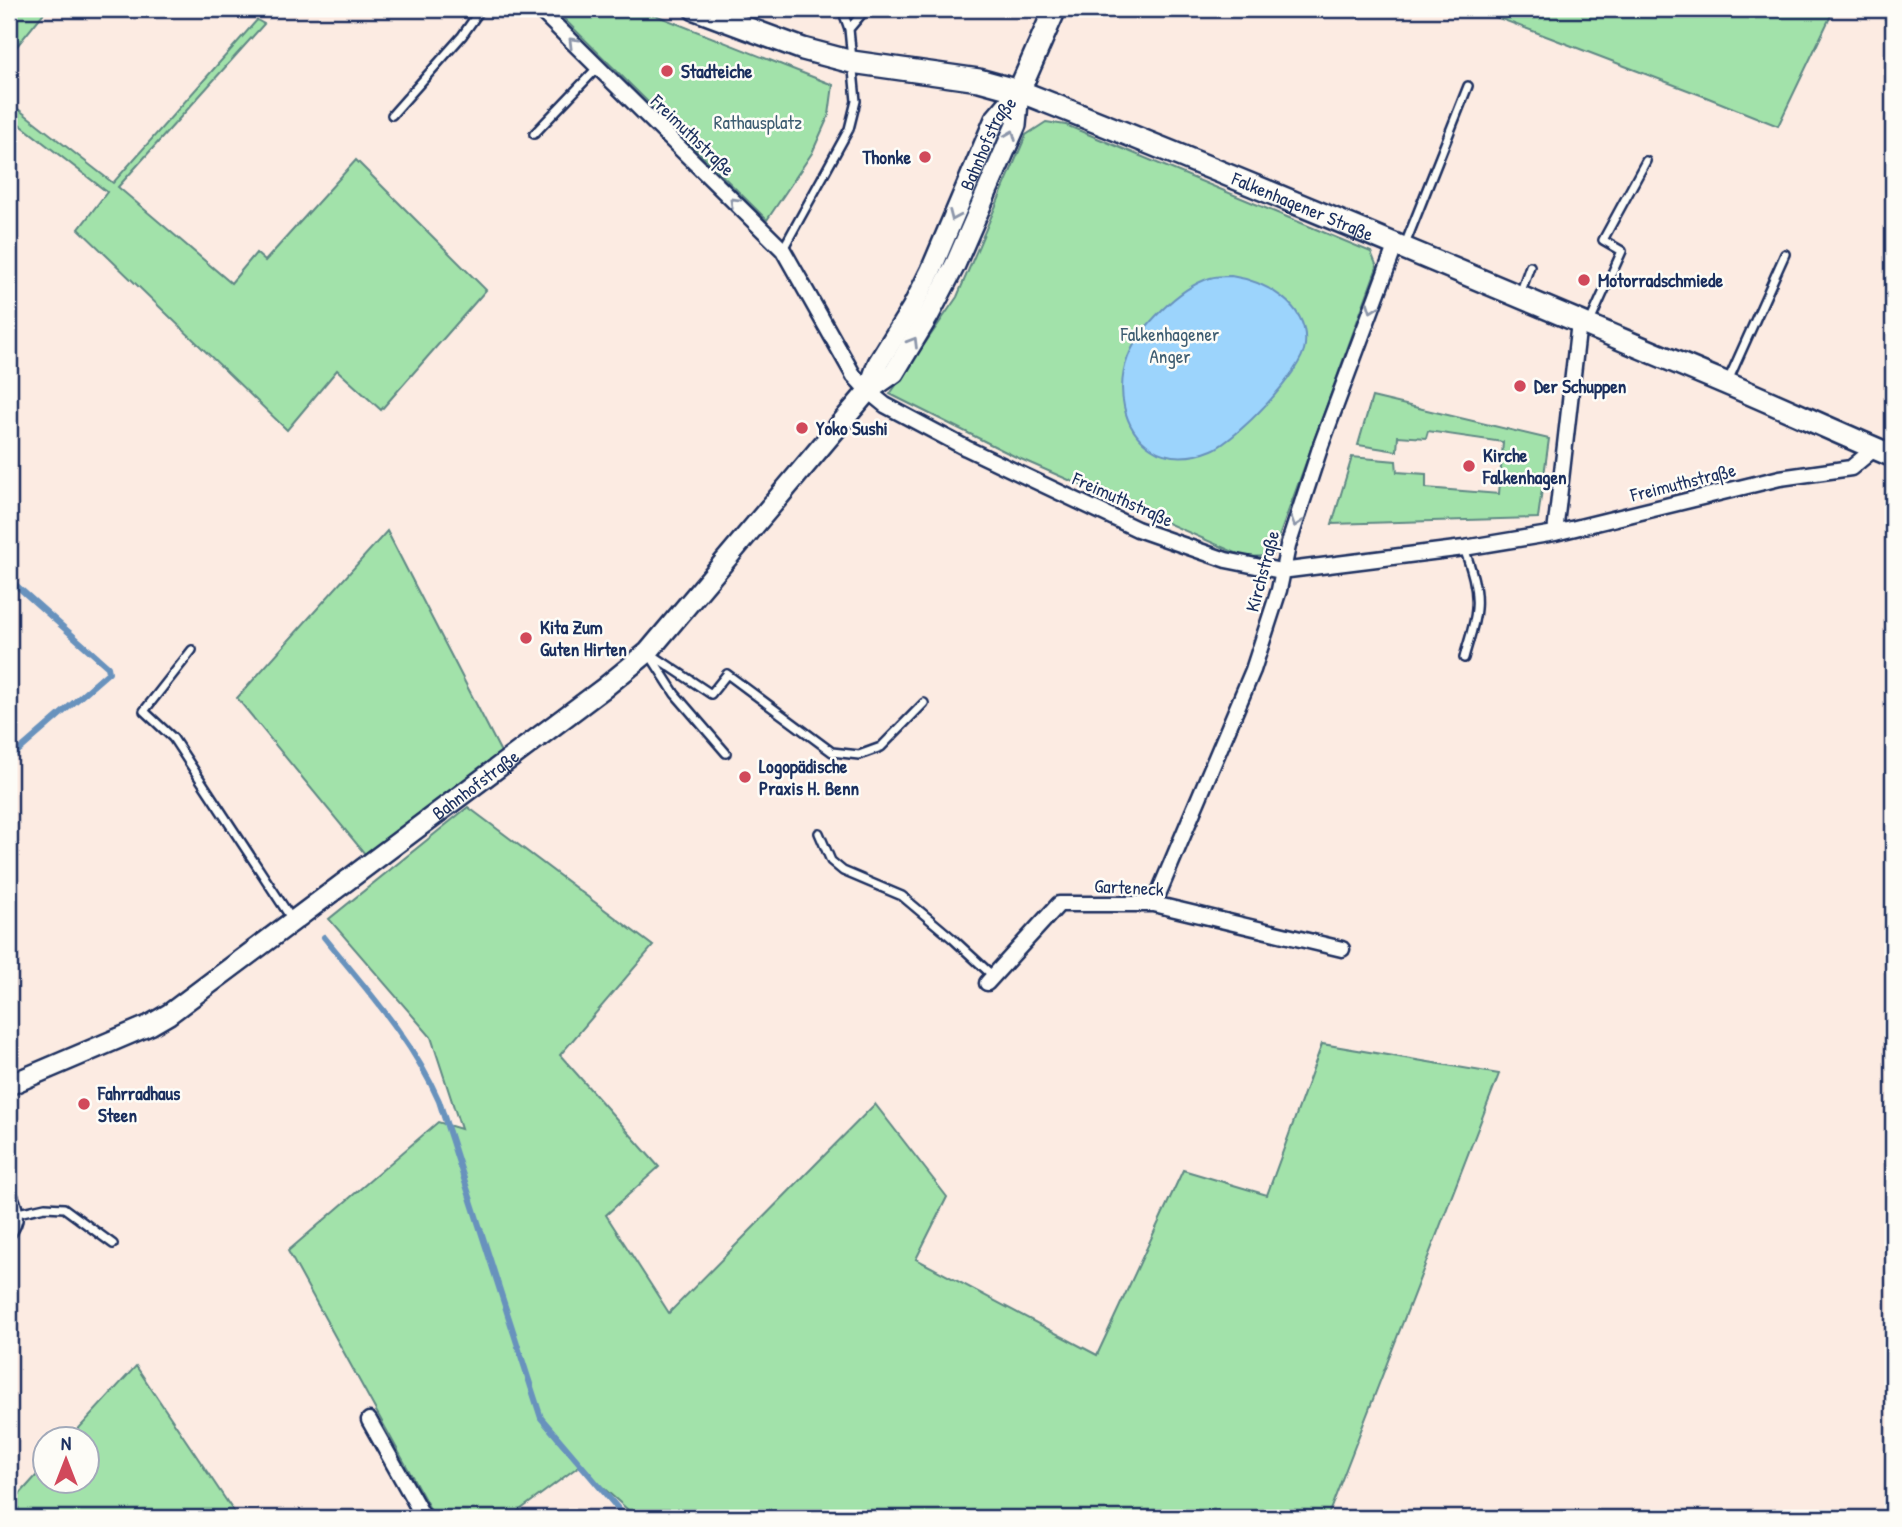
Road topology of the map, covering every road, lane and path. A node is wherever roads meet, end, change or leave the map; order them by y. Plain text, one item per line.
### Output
1 (481, 9) edge
2 (539, 9) edge
3 (695, 9) edge
4 (842, 9) edge
5 (866, 9) edge
6 (1055, 9) edge
7 (849, 29) junction
8 (598, 67) junction
9 (853, 72) junction
10 (1468, 86) dead end
11 (1019, 91) junction
12 (392, 115) dead end
13 (534, 134) dead end
14 (1646, 162) dead end
15 (1400, 246) junction
16 (783, 250) junction
17 (1785, 254) dead end
18 (1530, 266) dead end
19 (1518, 298) junction
20 (1583, 324) junction
21 (1727, 383) junction
22 (868, 391) junction
23 (1884, 452) edge
24 (1555, 533) junction
25 (1464, 548) junction
26 (1281, 571) junction
27 (192, 650) dead end
28 (648, 652) junction
29 (1464, 658) dead end
30 (923, 703) dead end
31 (726, 753) dead end
32 (819, 833) dead end
33 (1154, 904) junction
34 (293, 921) junction
35 (1342, 949) dead end
36 (990, 980) joint
37 (9, 1085) edge
38 (9, 1186) edge
39 (18, 1213) junction
40 (9, 1237) edge
41 (113, 1244) dead end
42 (369, 1420) dead end
43 (424, 1518) edge

1 - 12 lane
8 -> 2 street, Freimuthstraße
3 - 9 main road, Falkenhagener Straße
4 - 7 lane
5 - 7 lane
6 - 11 main road
7 - 9 lane
8 - 13 lane
16 -> 8 street, Freimuthstraße
9 - 11 main road, Falkenhagener Straße
9 - 16 lane
10 - 15 lane
11 - 15 main road, Falkenhagener Straße
11 - 22 street, Bahnhofstraße
14 - 20 lane
15 - 19 main road, Falkenhagener Straße
15 -> 26 street, Kirchstraße
16 - 22 street, Freimuthstraße
17 - 21 lane
18 - 19 lane
19 - 20 main road, Falkenhagener Straße
20 - 21 main road, Falkenhagener Straße
20 - 24 street
21 - 23 main road, Falkenhagener Straße
22 - 26 street, Freimuthstraße
22 - 28 street, Bahnhofstraße
23 - 24 street, Freimuthstraße
24 - 25 street, Freimuthstraße
25 - 26 street, Freimuthstraße
25 - 29 lane
26 - 33 street, Kirchstraße
27 - 34 lane
28 - 30 lane
28 - 31 lane
28 - 34 street, Bahnhofstraße
32 - 36 lane
33 - 35 street, Garteneck
33 - 36 street, Garteneck
34 - 37 street, Bahnhofstraße
38 - 39 lane
39 - 40 lane
39 - 41 lane
42 - 43 street

